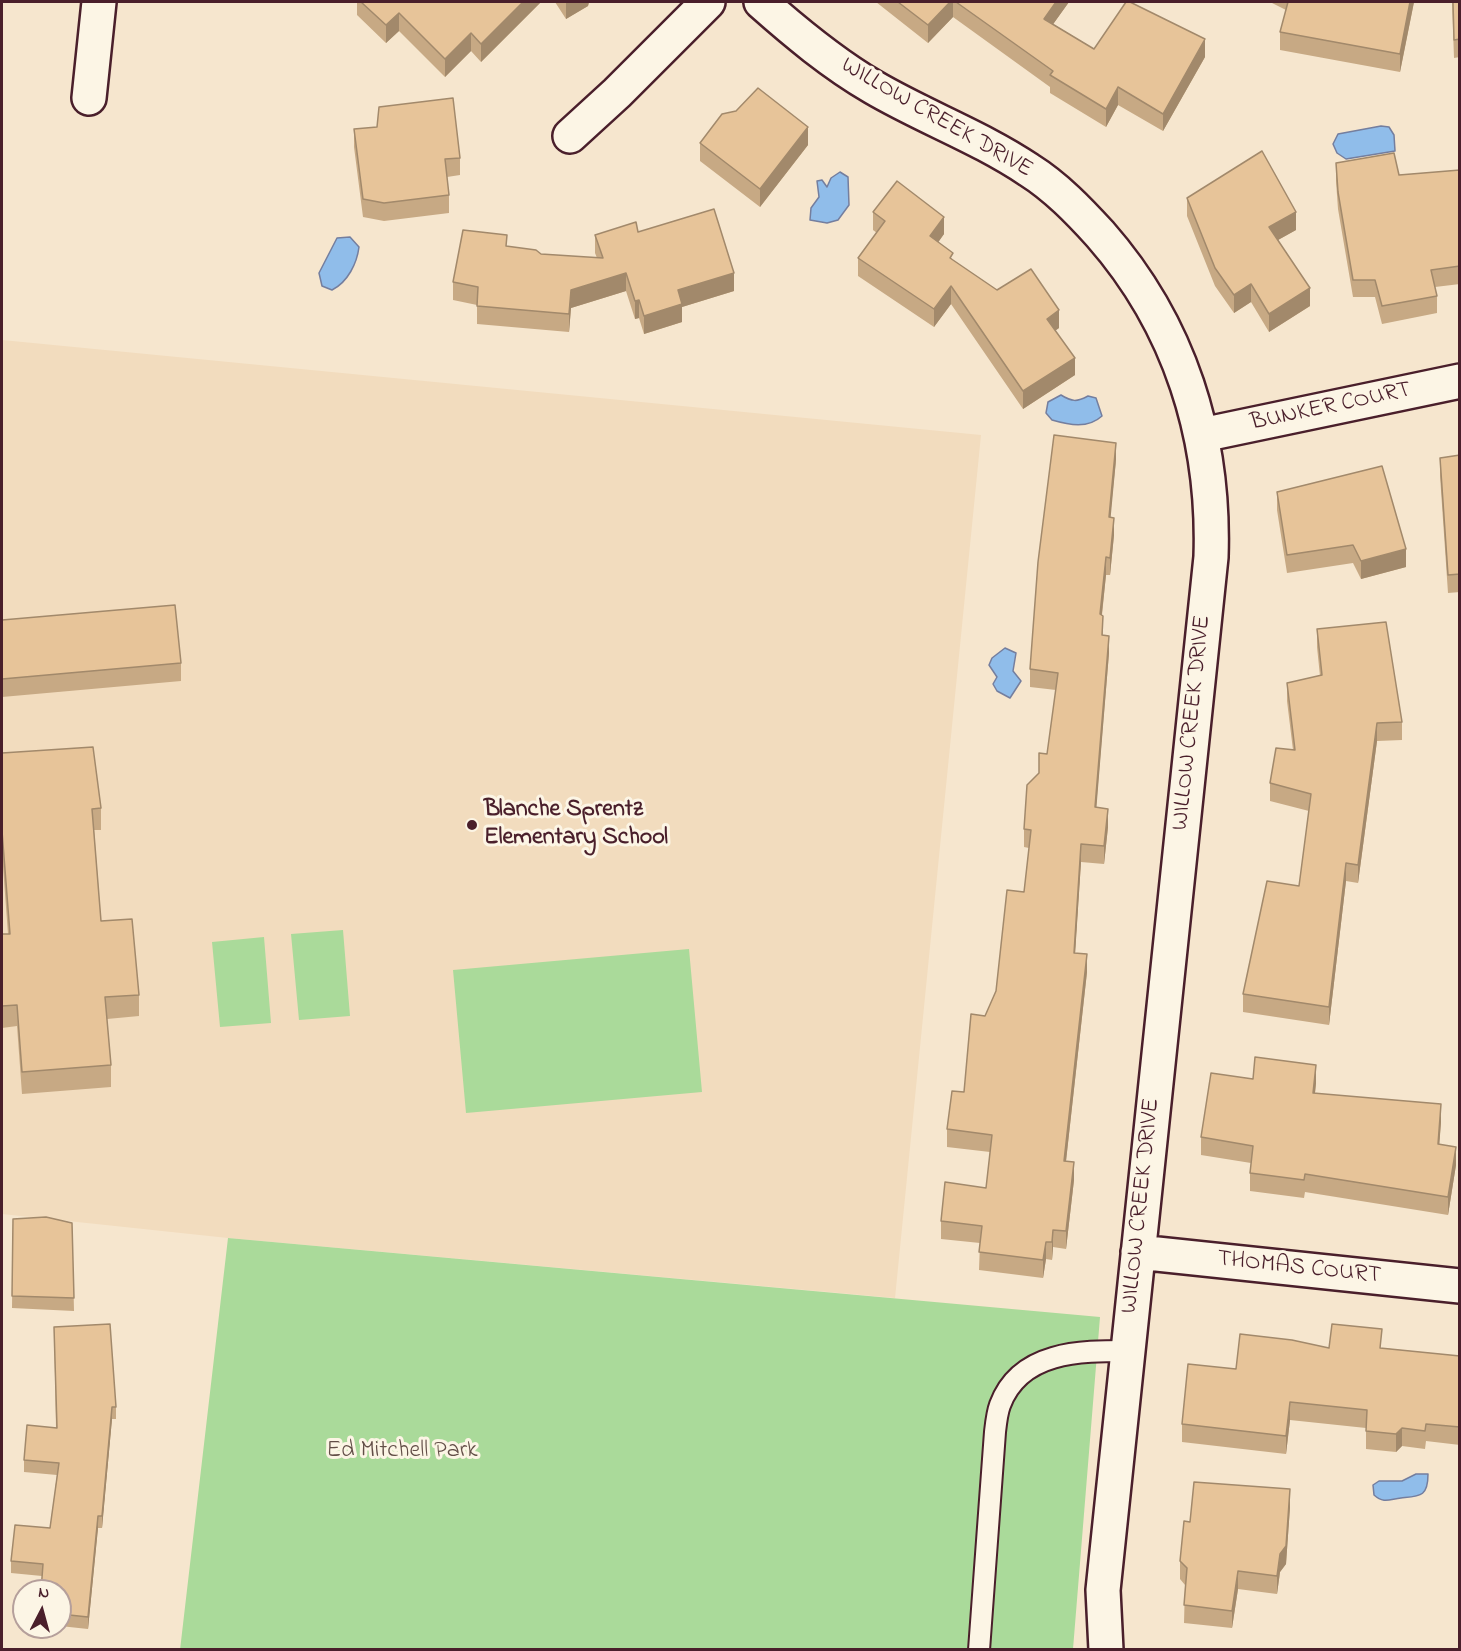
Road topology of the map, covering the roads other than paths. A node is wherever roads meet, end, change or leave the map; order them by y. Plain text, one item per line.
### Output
1 (99, 2) edge
2 (708, 2) edge
3 (761, 2) edge
4 (89, 98) dead end
5 (570, 136) dead end
6 (1460, 381) edge
7 (1202, 435) junction
8 (1137, 1252) junction
9 (1460, 1286) edge
10 (1128, 1351) junction
11 (979, 1650) edge
12 (1106, 1650) edge

1 - 4 street
2 - 5 street
3 - 7 street, WILLOW CREEK DRIVE
6 - 7 street, BUNKER COURT
7 - 8 street, WILLOW CREEK DRIVE
8 - 9 street, THOMAS COURT
8 - 10 street, WILLOW CREEK DRIVE
10 - 11 lane
10 - 12 street, WILLOW CREEK DRIVE

